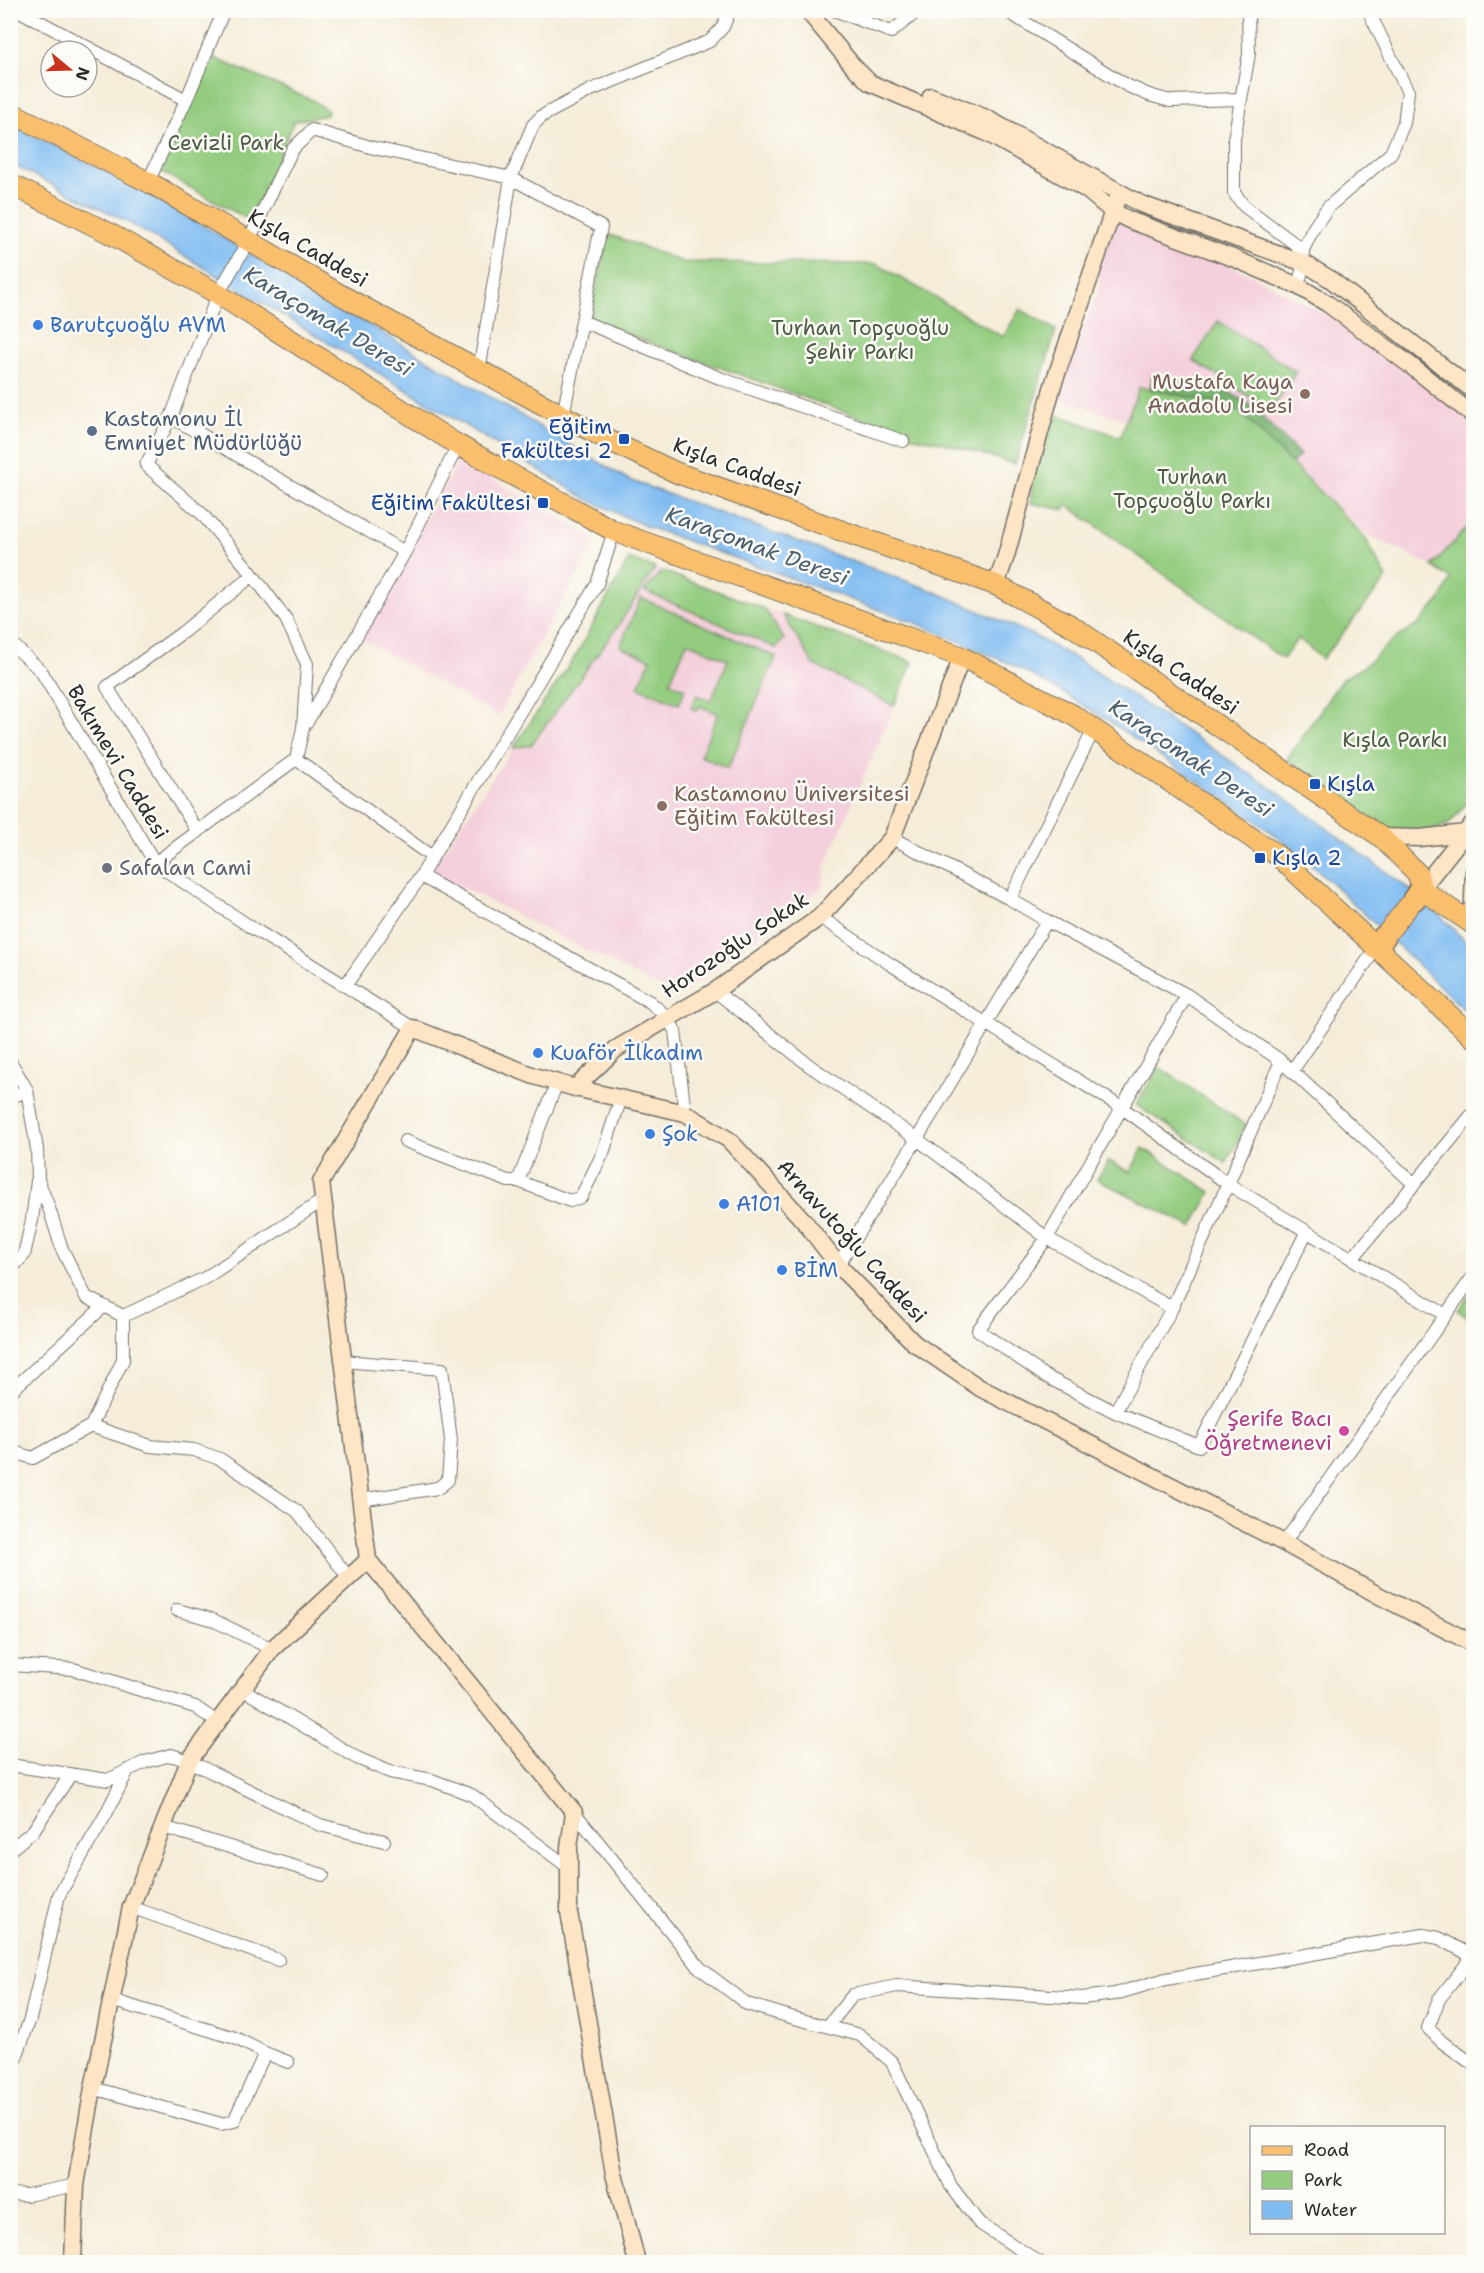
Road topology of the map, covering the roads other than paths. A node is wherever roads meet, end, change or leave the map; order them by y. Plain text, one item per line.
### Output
1 (18, 10) edge
2 (224, 10) edge
3 (730, 10) edge
4 (807, 10) edge
5 (834, 10) edge
6 (919, 10) edge
7 (1005, 10) edge
8 (1248, 10) edge
9 (1368, 10) edge
10 (853, 66) junction
11 (1240, 99) junction
12 (186, 100) junction
13 (10, 112) edge
14 (511, 178) junction
15 (148, 182) junction
16 (10, 184) edge
17 (1121, 193) junction
18 (1112, 211) junction
19 (248, 242) junction
20 (1303, 256) junction
21 (1298, 286) junction
22 (218, 294) junction
23 (582, 321) junction
24 (479, 371) junction
25 (1473, 391) edge
26 (563, 415) junction
27 (1473, 416) edge
28 (171, 417) junction
29 (903, 441) dead end
30 (458, 445) junction
31 (614, 531) junction
32 (405, 552) junction
33 (253, 575) junction
34 (996, 585) junction
35 (10, 642) edge
36 (962, 657) junction
37 (303, 728) junction
38 (1094, 729) junction
39 (296, 759) junction
40 (1470, 827) edge
41 (198, 832) junction
42 (1381, 837) junction
43 (892, 838) junction
44 (432, 857) junction
45 (155, 863) junction
46 (1473, 872) edge
47 (421, 876) junction
48 (1417, 894) junction
49 (1010, 899) junction
50 (820, 917) junction
51 (1047, 921) junction
52 (1473, 924) edge
53 (1380, 943) junction
54 (345, 986) junction
55 (714, 991) junction
56 (1187, 995) junction
57 (668, 1017) junction
58 (986, 1023) junction
59 (413, 1028) junction
60 (1473, 1038) edge
61 (10, 1061) edge
62 (1281, 1061) junction
63 (1292, 1071) junction
64 (557, 1083) junction
65 (575, 1088) junction
66 (27, 1090) junction
67 (10, 1098) edge
68 (621, 1098) junction
69 (1120, 1107) junction
70 (1473, 1112) edge
71 (685, 1113) junction
72 (917, 1139) junction
73 (405, 1141) dead end
74 (38, 1180) junction
75 (518, 1181) junction
76 (1413, 1183) junction
77 (1228, 1184) junction
78 (323, 1200) junction
79 (1306, 1233) junction
80 (1047, 1238) junction
81 (1352, 1259) junction
82 (838, 1265) junction
83 (10, 1270) edge
84 (1473, 1275) edge
85 (104, 1306) junction
86 (1172, 1308) junction
87 (1444, 1314) junction
88 (123, 1316) junction
89 (343, 1361) junction
90 (10, 1392) edge
91 (1115, 1412) junction
92 (91, 1426) junction
93 (10, 1451) edge
94 (360, 1500) junction
95 (1284, 1543) junction
96 (368, 1560) junction
97 (349, 1578) junction
98 (177, 1611) dead end
99 (1473, 1644) edge
100 (272, 1649) junction
101 (10, 1665) edge
102 (242, 1689) junction
103 (217, 1722) junction
104 (189, 1761) junction
105 (10, 1765) edge
106 (128, 1770) junction
107 (71, 1774) junction
108 (574, 1812) junction
109 (163, 1827) junction
110 (384, 1841) dead end
111 (10, 1850) edge
112 (568, 1867) junction
113 (323, 1875) dead end
114 (131, 1907) junction
115 (1473, 1956) edge
116 (278, 1960) dead end
117 (111, 2000) junction
118 (828, 2026) junction
119 (265, 2054) junction
120 (288, 2062) dead end
121 (1473, 2064) edge
122 (10, 2074) edge
123 (93, 2088) junction
124 (76, 2185) junction
125 (10, 2194) edge
126 (74, 2262) edge
127 (637, 2262) edge
128 (1039, 2262) edge

1 - 12 street
2 - 12 street
3 - 14 street
4 - 10 street
5 - 6 street
7 - 11 street
8 - 11 street
9 - 20 street
10 - 17 street
10 - 18 street
11 - 20 street
12 - 15 street
13 - 15 main road, Kışla Caddesi
14 - 19 street
14 - 23 street
14 - 24 street
15 - 19 main road, Kışla Caddesi
16 - 22 main road
17 - 18 street
17 - 20 street
18 - 21 street
18 - 34 street
19 - 22 street
19 - 24 main road, Kışla Caddesi
20 - 21 street
20 - 25 street
21 - 27 street
22 - 28 street
22 - 30 main road
23 - 26 street
23 - 29 street
24 - 26 main road, Kışla Caddesi
26 - 34 main road, Kışla Caddesi
28 - 32 street
28 - 33 street
30 - 31 main road
30 - 32 street
31 - 36 main road
31 - 44 street
32 - 37 street
33 - 37 street
33 - 41 street
34 - 42 main road, Kışla Caddesi
35 - 45 street, Bakımevi Caddesi
36 - 38 main road
36 - 43 street, Horozoğlu Sokak
37 - 39 street
38 - 49 street
38 - 53 main road
39 - 41 street
39 - 44 street
40 - 42 street
40 - 48 street
41 - 45 street
42 - 48 main road, Kışla Caddesi
43 - 49 street
43 - 50 street, Horozoğlu Sokak
44 - 47 street
45 - 54 street, Bakımevi Caddesi
46 - 52 street
47 - 54 street
47 - 57 street
48 - 52 main road
48 - 53 main road
49 - 51 street
50 - 55 street, Horozoğlu Sokak
50 - 58 street
51 - 56 street
51 - 58 street
53 - 60 main road
53 - 63 street
54 - 59 street, Bakımevi Caddesi
55 - 57 street, Horozoğlu Sokak
55 - 72 street
56 - 62 street
56 - 69 street
57 - 65 street, Horozoğlu Sokak
57 - 71 street
58 - 69 street
58 - 72 street
59 - 64 street
59 - 78 street
61 - 66 street
62 - 63 street
62 - 77 street
63 - 76 street
64 - 65 street
64 - 75 street
65 - 68 street, Arnavutoğlu Caddesi
66 - 67 street
66 - 74 street
68 - 71 street, Arnavutoğlu Caddesi
68 - 75 street
69 - 77 street
69 - 80 street
70 - 76 street
71 - 82 street, Arnavutoğlu Caddesi
72 - 80 street
72 - 82 street
73 - 75 street
74 - 83 street
74 - 85 street
76 - 81 street
77 - 79 street
77 - 86 street
78 - 88 street
78 - 89 street
79 - 81 street
79 - 91 street
80 - 86 street
80 - 91 street
81 - 87 street
82 - 95 street, Arnavutoğlu Caddesi
84 - 87 street
85 - 88 street
85 - 90 street
86 - 91 street
87 - 95 street
88 - 92 street
89 - 94 street
89 - 94 street
92 - 93 street
92 - 97 street
94 - 96 street
95 - 99 street, Arnavutoğlu Caddesi
96 - 97 street
96 - 108 street
97 - 100 street
98 - 100 street
100 - 102 street
101 - 103 street
102 - 103 street
102 - 112 street
103 - 104 street
104 - 106 street
104 - 109 street
104 - 110 street
105 - 107 street
106 - 107 street
106 - 122 street
107 - 111 street
108 - 112 street
108 - 118 street
109 - 113 street
109 - 114 street
112 - 127 street
114 - 116 street
114 - 117 street
115 - 118 street
115 - 121 street
117 - 119 street
117 - 123 street
118 - 128 street
119 - 120 street
119 - 123 street
123 - 124 street
124 - 125 street
124 - 126 street

